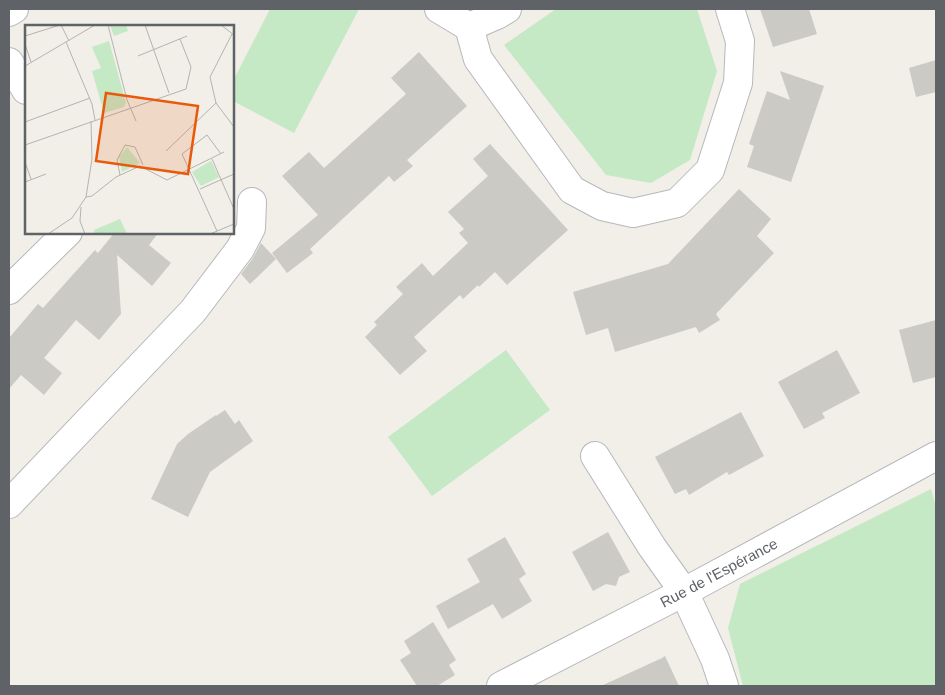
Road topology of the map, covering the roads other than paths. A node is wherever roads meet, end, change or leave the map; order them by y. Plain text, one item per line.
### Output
1 (14, 9) edge
2 (439, 9) edge
3 (507, 9) edge
4 (730, 9) edge
5 (9, 12) edge
6 (469, 27) junction
7 (9, 62) edge
8 (25, 88) edge
9 (252, 202) dead end
10 (66, 234) edge
11 (9, 290) edge
12 (595, 456) dead end
13 (936, 456) edge
14 (9, 504) edge
15 (684, 592) junction
16 (501, 686) edge
17 (724, 686) edge

1 - 5 street
2 - 6 street
3 - 6 street
4 - 6 street
7 - 8 street
9 - 14 street
10 - 11 street
12 - 15 street
13 - 15 street, Rue de l'Espérance
15 - 16 street, Rue de l'Espérance
15 - 17 street

